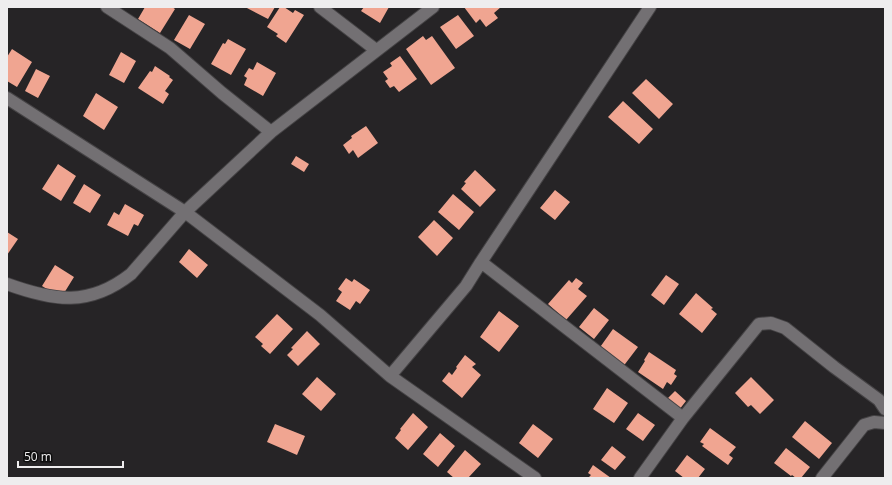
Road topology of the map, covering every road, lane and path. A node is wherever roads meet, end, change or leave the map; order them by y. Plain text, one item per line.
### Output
1 (107, 7) edge
2 (320, 7) edge
3 (433, 7) edge
4 (650, 7) edge
5 (376, 50) junction
6 (7, 98) edge
7 (271, 132) junction
8 (185, 212) junction
9 (481, 262) junction
10 (7, 284) edge
11 (390, 376) junction
12 (885, 409) edge
13 (683, 418) junction
14 (885, 423) edge
15 (535, 478) edge
16 (640, 478) edge
17 (822, 478) edge

1 - 7 street
2 - 5 street
3 - 5 street
4 - 9 street
5 - 7 street
6 - 8 street
7 - 8 street
8 - 10 street
8 - 11 street
9 - 11 street
9 - 13 street
11 - 15 street
12 - 13 street
13 - 16 street
14 - 17 street

